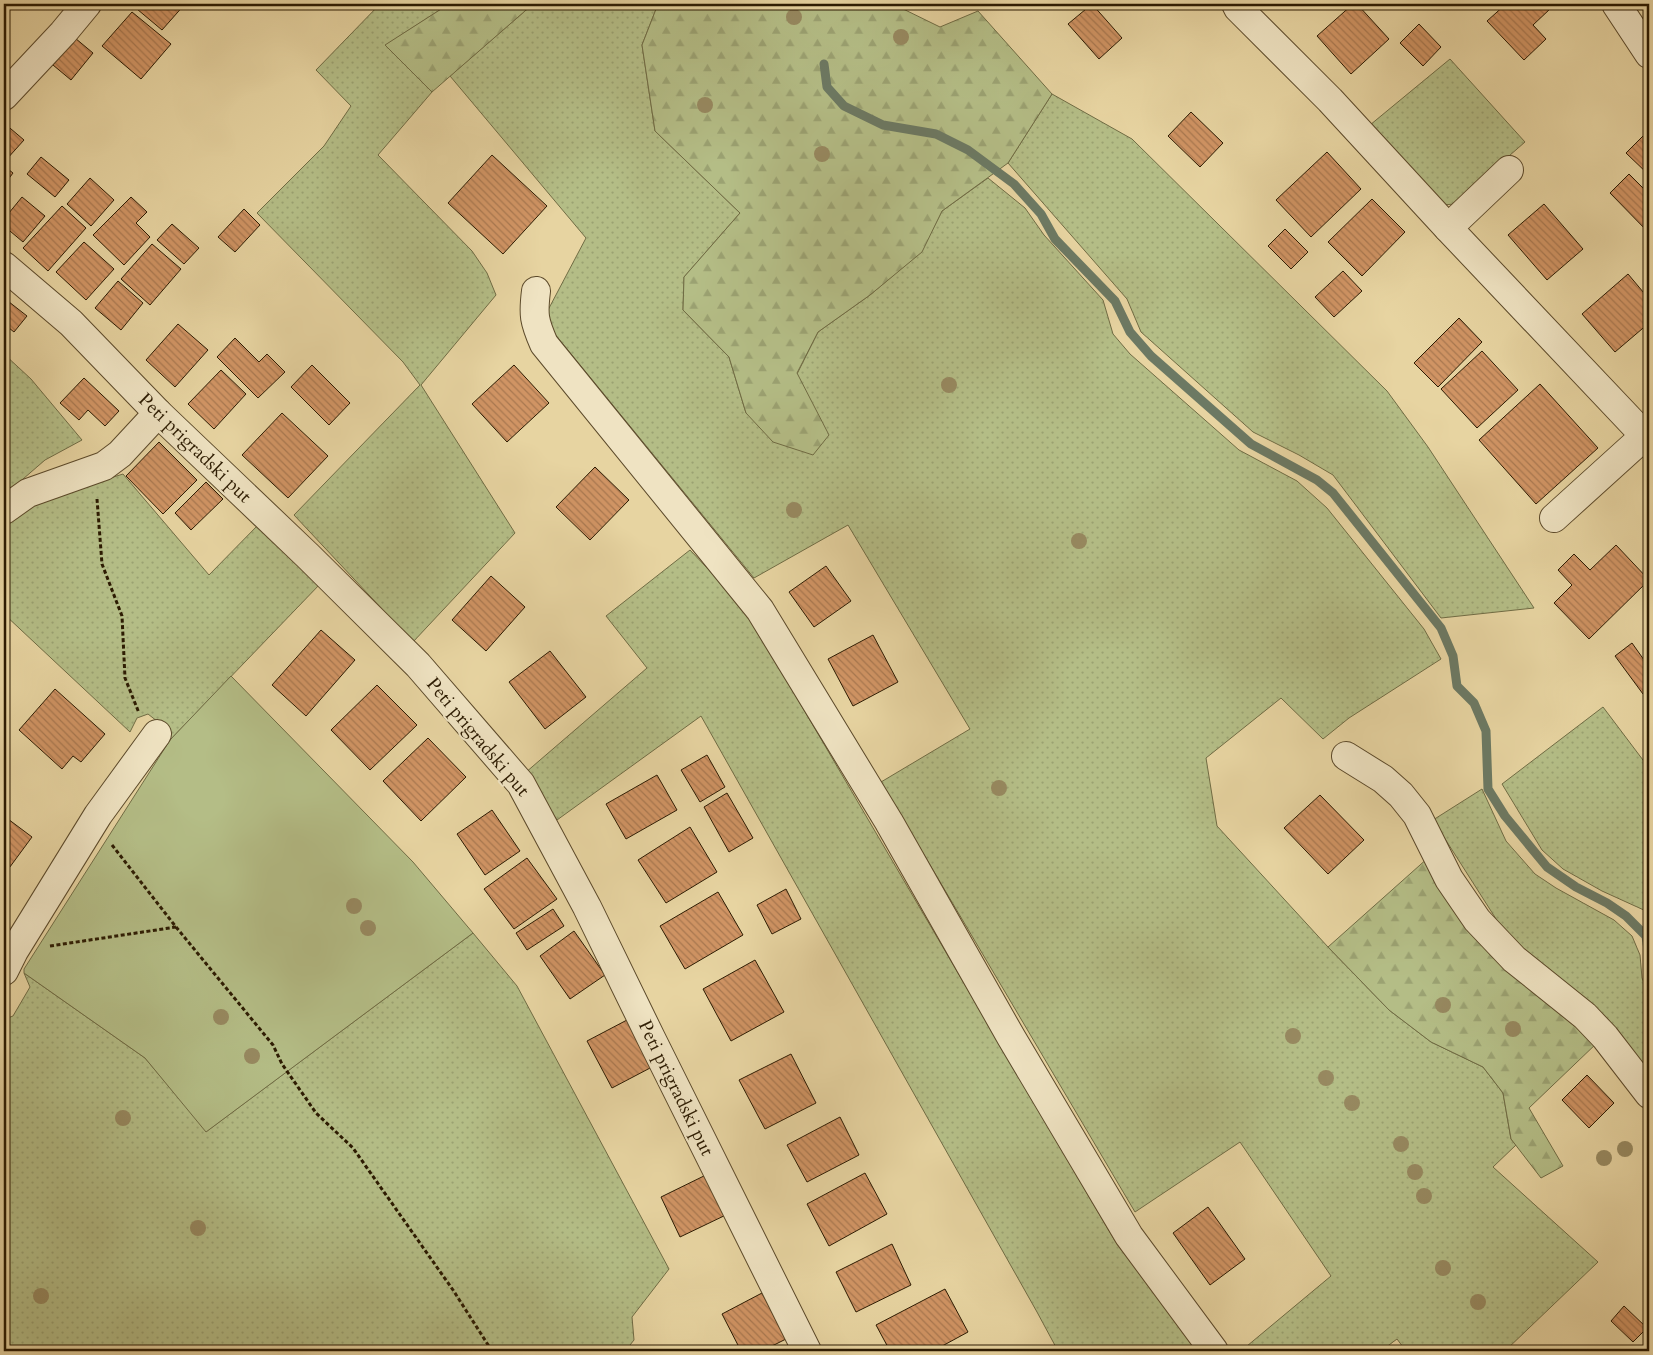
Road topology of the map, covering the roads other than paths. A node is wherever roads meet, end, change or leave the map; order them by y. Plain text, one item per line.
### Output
1 (87, 4) edge
2 (1236, 4) edge
3 (1616, 4) edge
4 (1649, 54) edge
5 (4, 96) edge
6 (1509, 170) dead end
7 (1448, 228) junction
8 (4, 266) edge
9 (536, 291) dead end
10 (158, 413) junction
11 (1647, 434) edge
12 (4, 510) edge
13 (1554, 518) dead end
14 (157, 734) road end
15 (1346, 756) dead end
16 (4, 971) edge
17 (1649, 1094) edge
18 (807, 1351) edge
19 (1214, 1351) edge

1 - 5 street
2 - 7 street
3 - 4 street
6 - 7 street
7 - 11 street
8 - 10 street, Peti prigradski put
9 - 19 street
10 - 12 street
10 - 18 street, Peti prigradski put
11 - 13 street
14 - 16 street
15 - 17 street

